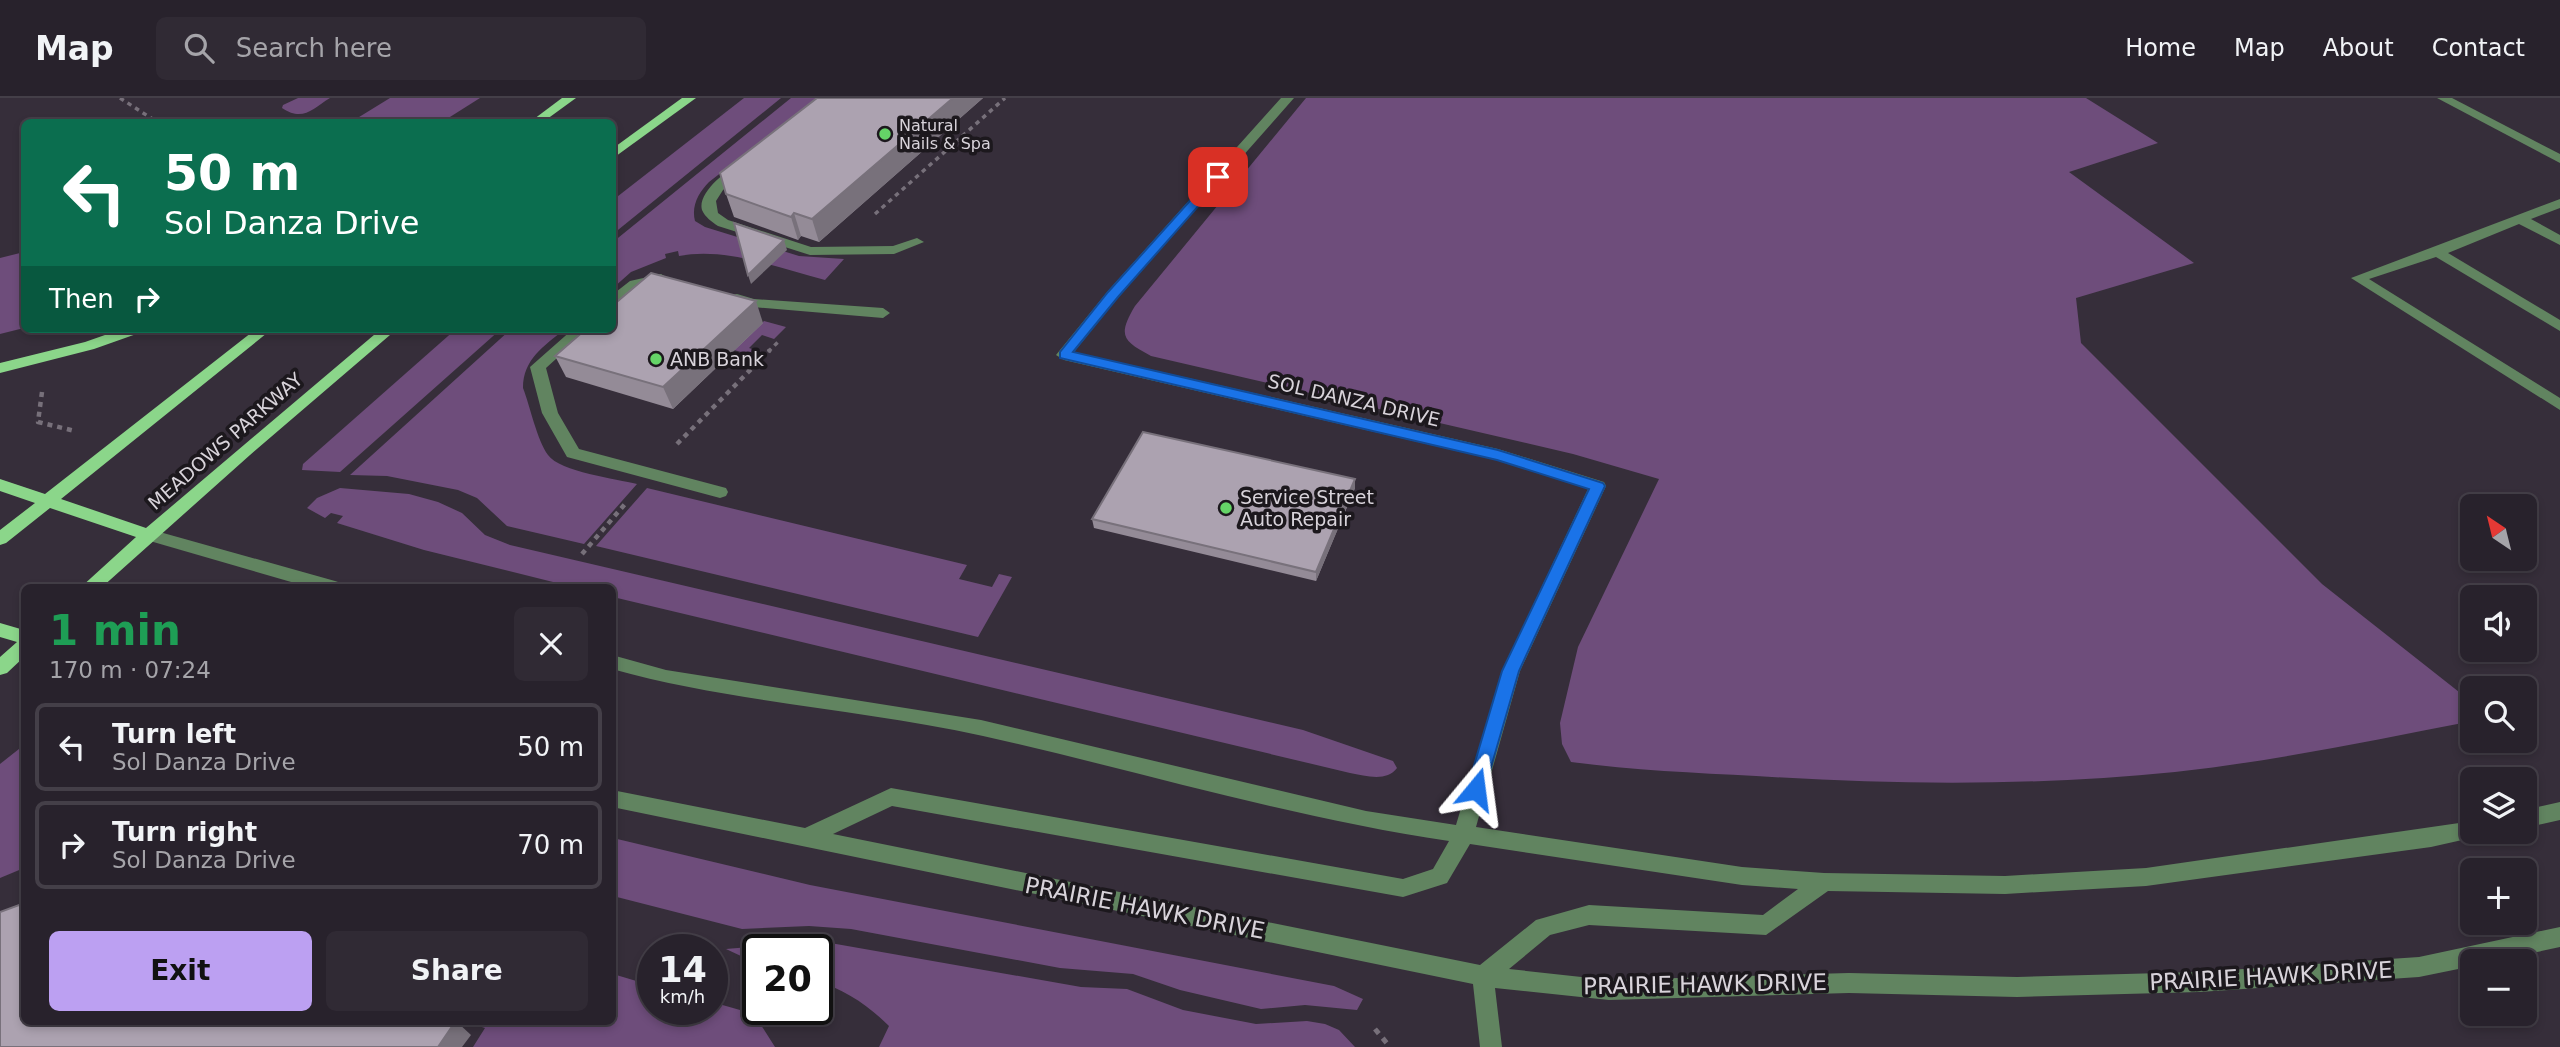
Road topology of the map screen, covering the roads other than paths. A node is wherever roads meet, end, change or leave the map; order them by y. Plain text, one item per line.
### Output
1 (570, 98) edge
2 (690, 98) edge
3 (1289, 98) edge
4 (2443, 98) edge
5 (540, 119) edge
6 (616, 152) edge
7 (757, 156) edge
8 (2560, 159) edge
9 (2560, 203) edge
10 (2520, 219) junction
11 (2560, 241) edge
12 (917, 242) dead end
13 (2437, 252) junction
14 (671, 278) edge
15 (737, 298) edge
16 (616, 300) edge
17 (883, 313) dead end
18 (2560, 326) edge
19 (126, 333) edge
20 (260, 333) edge
21 (385, 333) edge
22 (577, 333) edge
23 (0, 368) edge
24 (2560, 405) edge
25 (0, 485) edge
26 (720, 492) dead end
27 (48, 501) junction
28 (149, 535) junction
29 (0, 539) edge
30 (94, 584) edge
31 (321, 584) edge
32 (0, 630) edge
33 (21, 636) edge
34 (21, 649) edge
35 (616, 663) edge
36 (0, 668) edge
37 (616, 799) edge
38 (2560, 811) edge
39 (2537, 816) edge
40 (2460, 832) edge
41 (1463, 837) junction
42 (803, 839) junction
43 (1824, 882) junction
44 (2560, 937) edge
45 (1483, 976) junction
46 (1491, 1047) edge

1 - 5 main road
2 - 6 main road
3 - 41 street, SOL DANZA DRIVE
4 - 8 street
7 - 12 street
9 - 10 street
10 - 11 street
10 - 13 street
13 - 18 street
13 - 24 street
14 - 16 street
15 - 17 street
19 - 23 main road
20 - 27 main road
21 - 28 main road, MEADOWS PARKWAY
22 - 26 street
25 - 27 main road
27 - 28 main road
27 - 29 main road
28 - 30 main road, MEADOWS PARKWAY
28 - 31 street
32 - 33 main road
34 - 36 main road
35 - 41 street
37 - 42 street, PRAIRIE HAWK DRIVE
38 - 39 street
40 - 43 street
41 - 42 street
41 - 43 street
42 - 45 street, PRAIRIE HAWK DRIVE
43 - 45 street
44 - 45 street, PRAIRIE HAWK DRIVE
45 - 46 street

